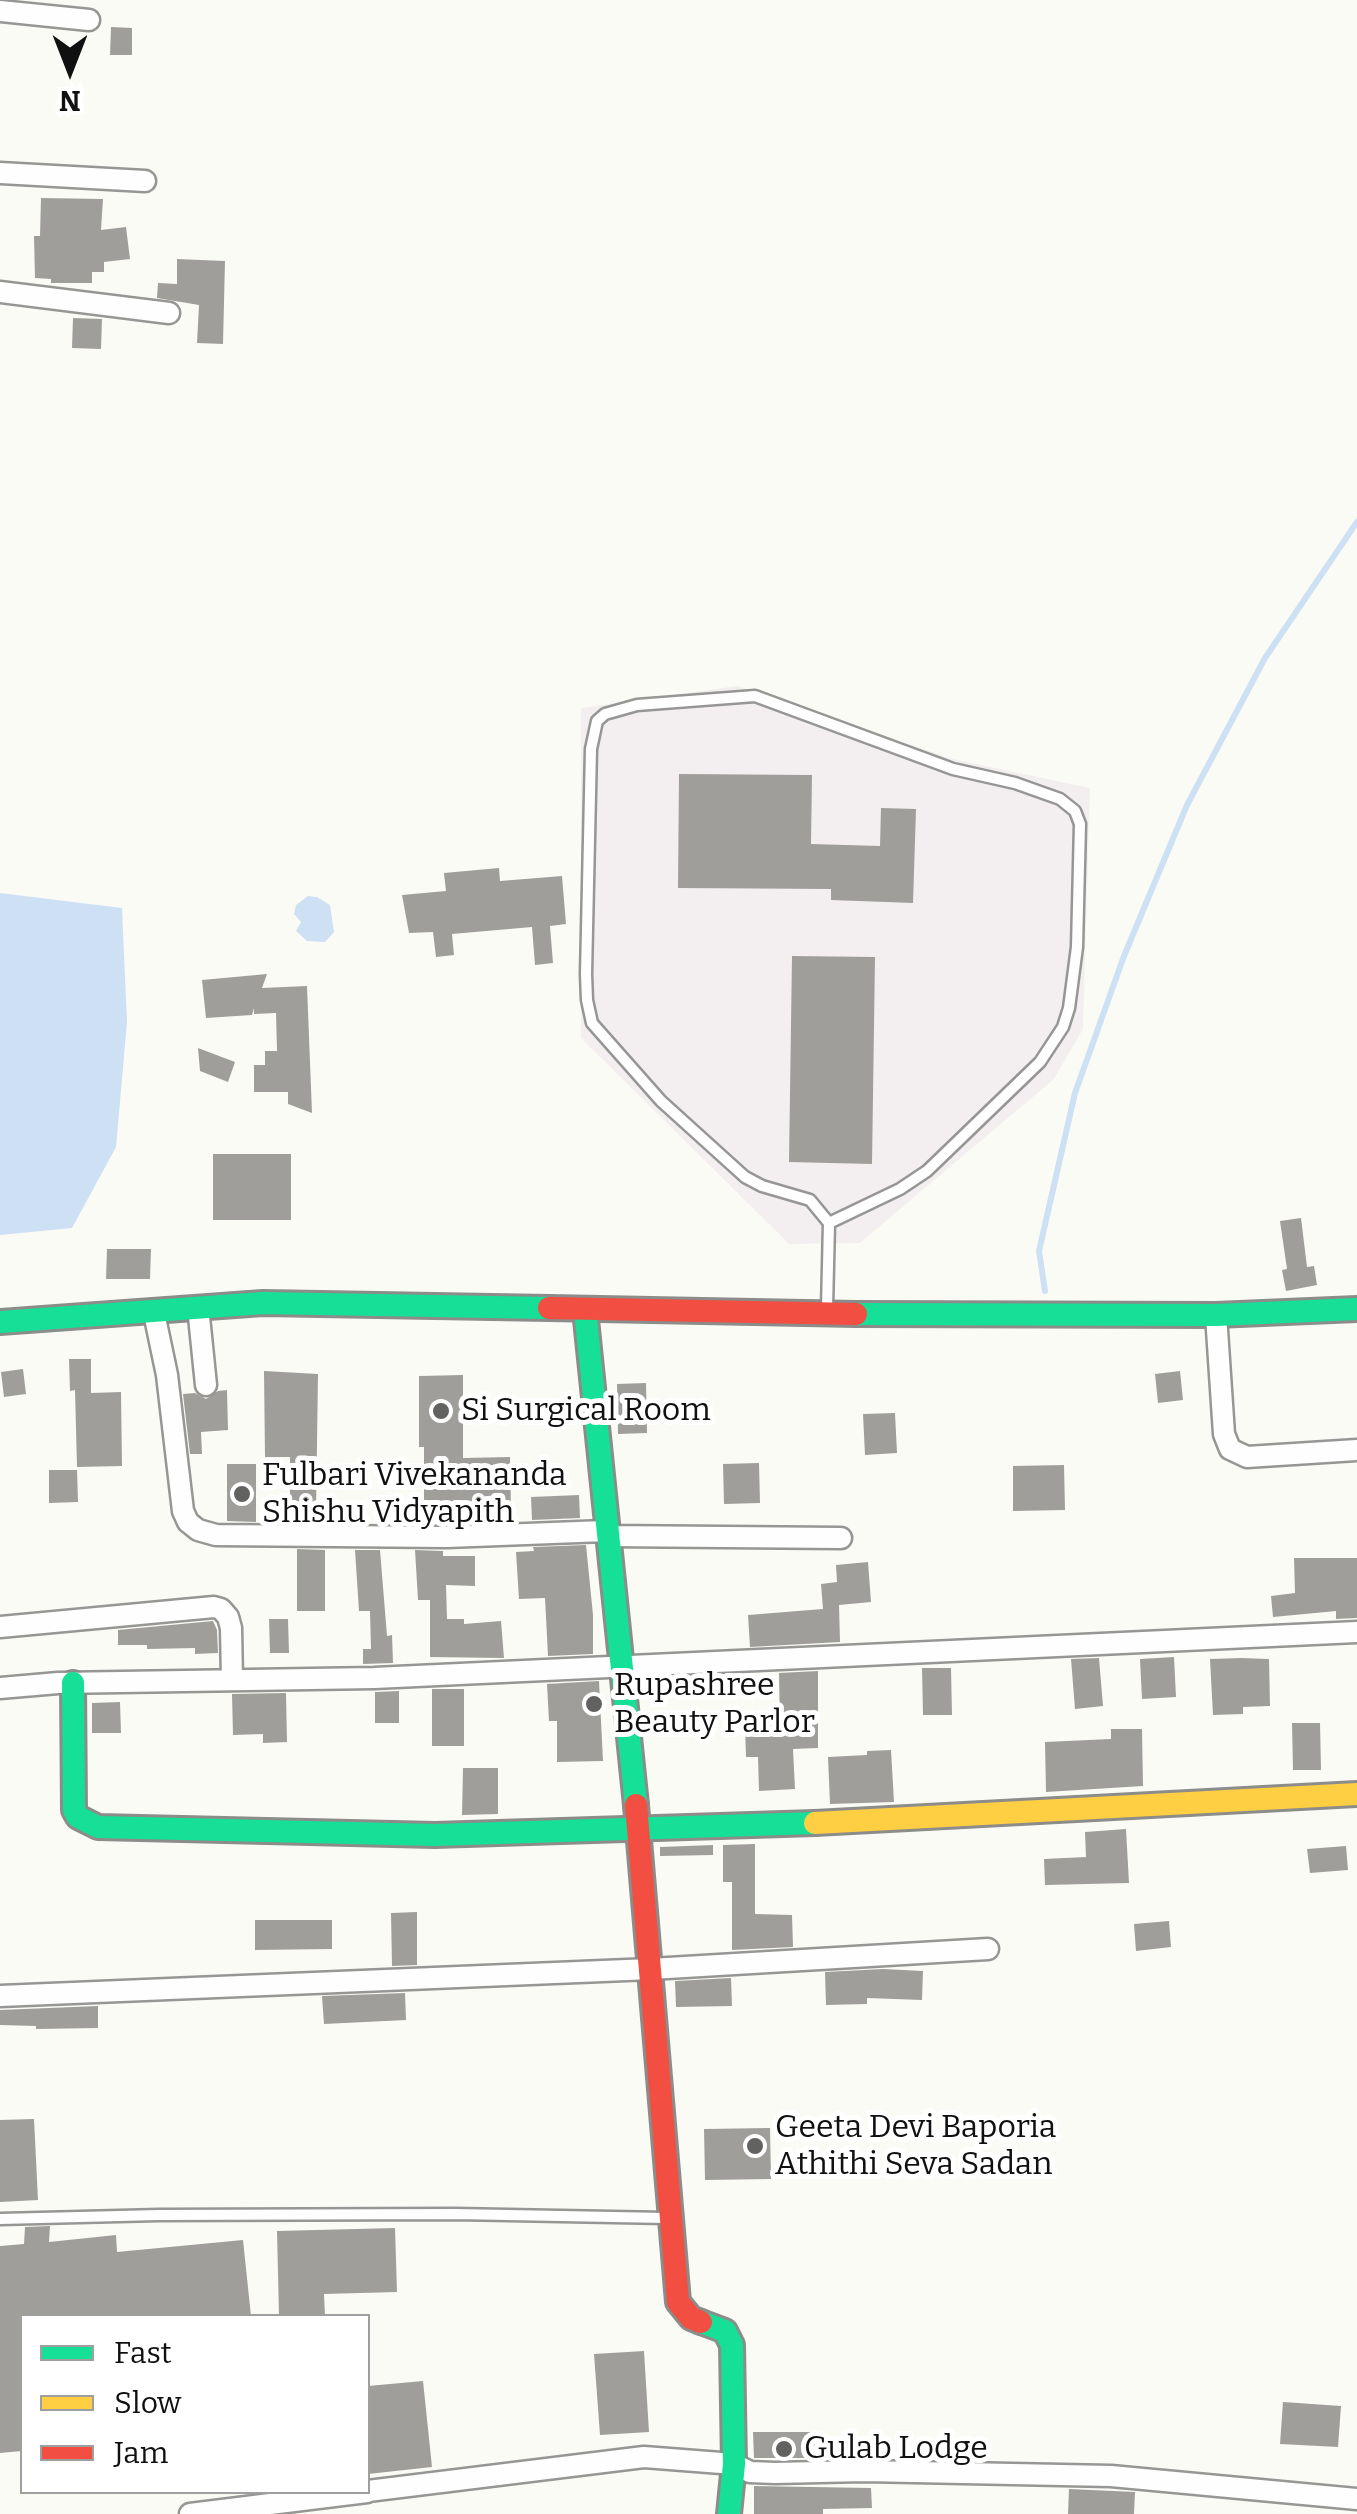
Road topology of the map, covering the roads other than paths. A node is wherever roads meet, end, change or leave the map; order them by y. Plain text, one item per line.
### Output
1 (0, 11) edge
2 (89, 20) dead end
3 (0, 173) edge
4 (145, 181) dead end
5 (0, 292) edge
6 (169, 313) dead end
7 (829, 1223) junction
8 (198, 1307) junction
9 (1357, 1308) edge
10 (585, 1310) junction
11 (154, 1313) junction
12 (827, 1313) junction
13 (1216, 1315) junction
14 (0, 1322) edge
15 (206, 1385) dead end
16 (1357, 1450) edge
17 (606, 1534) junction
18 (840, 1538) dead end
19 (0, 1627) edge
20 (1357, 1632) edge
21 (620, 1664) junction
22 (232, 1680) junction
23 (73, 1683) junction
24 (0, 1688) edge
25 (1357, 1794) edge
26 (638, 1828) junction
27 (988, 1949) dead end
28 (651, 1969) junction
29 (0, 1996) edge
30 (672, 2218) junction
31 (0, 2220) edge
32 (734, 2464) junction
33 (370, 2492) edge
34 (351, 2494) edge
35 (1357, 2498) edge
36 (190, 2514) edge
37 (729, 2514) edge

1 - 2 street
3 - 4 street
5 - 6 street
7 - 7 lane
7 - 12 lane
8 - 10 street
8 - 11 street
8 - 15 street
9 - 13 street
10 - 12 street
10 - 17 street
11 - 14 street
11 - 17 street
12 - 13 street
13 - 16 street
17 - 18 street
17 - 21 street
19 - 22 street
20 - 21 street
21 - 22 street
21 - 26 street
22 - 23 street
23 - 24 street
23 - 26 street
25 - 26 street
26 - 28 street
27 - 28 street
28 - 29 street
28 - 30 street
30 - 31 lane
30 - 32 street
32 - 33 street
32 - 35 street
32 - 37 street
34 - 36 street

